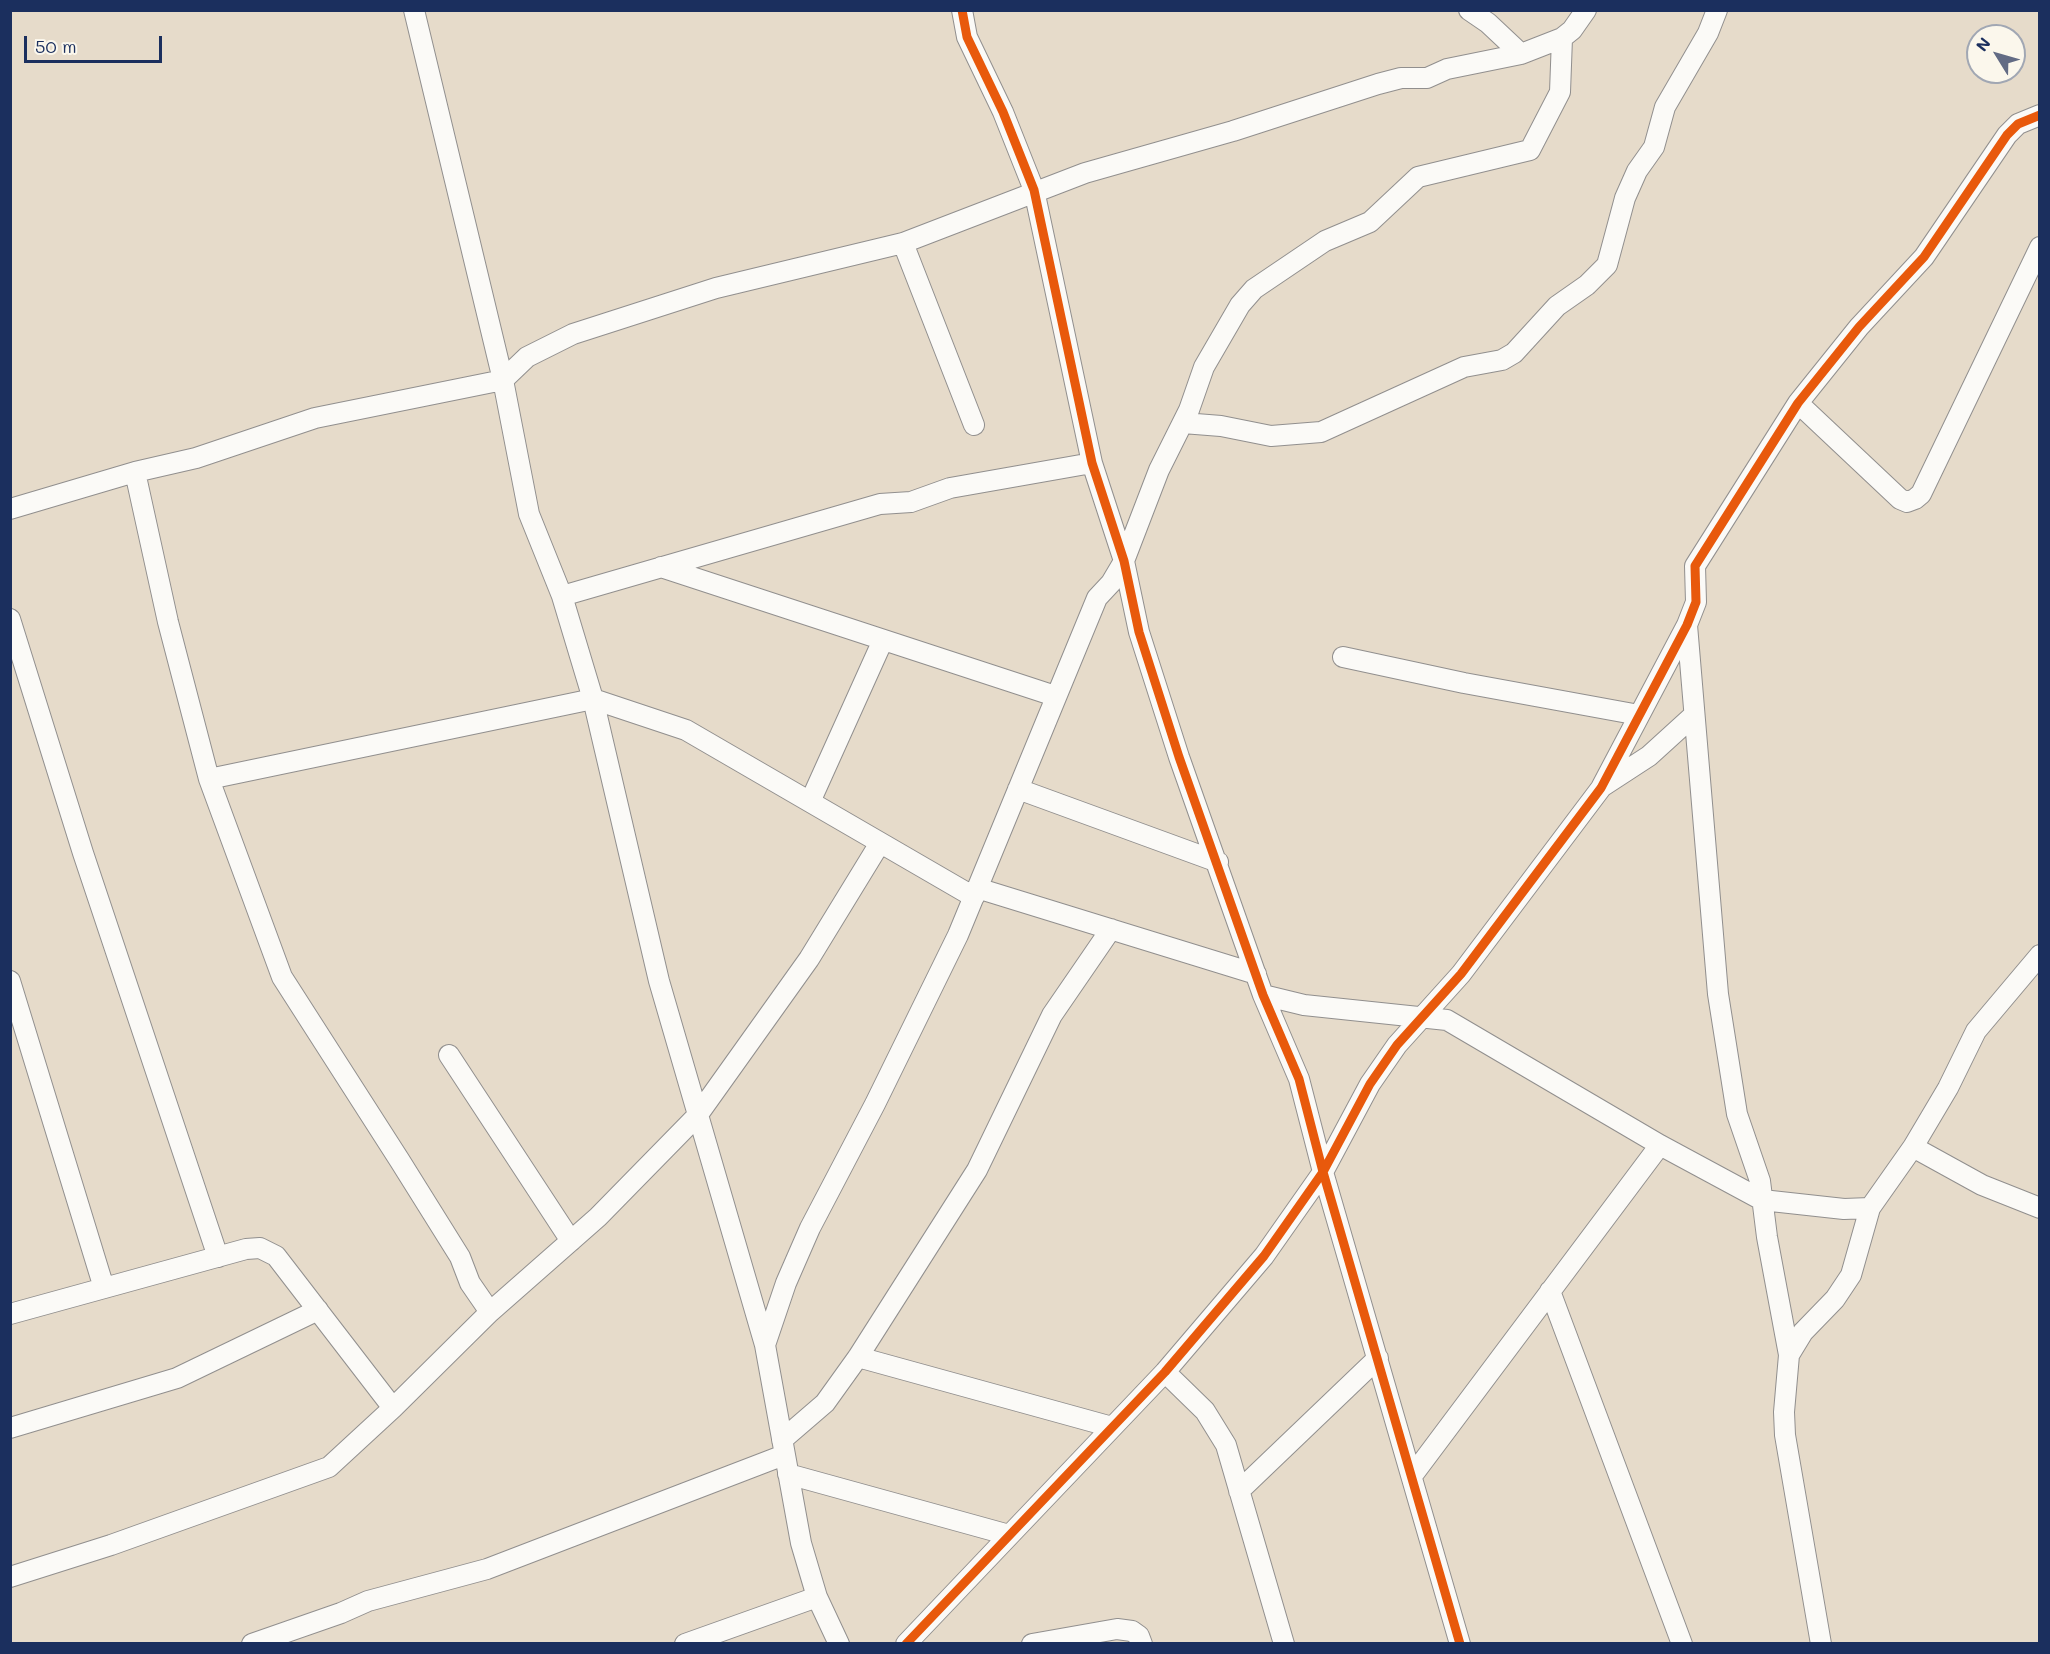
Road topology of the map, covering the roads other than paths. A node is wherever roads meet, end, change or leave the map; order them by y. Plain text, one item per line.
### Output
1 (414, 10) edge
2 (962, 10) edge
3 (1468, 10) edge
4 (1586, 10) edge
5 (1717, 10) edge
6 (1562, 38) junction
7 (1521, 54) junction
8 (2038, 118) edge
9 (1034, 190) junction
10 (903, 243) junction
11 (2040, 247) edge
12 (503, 380) junction
13 (1798, 403) junction
14 (1183, 423) junction
15 (974, 425) dead end
16 (1092, 463) junction
17 (135, 472) junction
18 (10, 508) edge
19 (1124, 561) junction
20 (660, 567) junction
21 (562, 596) junction
22 (10, 619) edge
23 (1687, 625) junction
24 (883, 640) junction
25 (1343, 657) dead end
26 (1056, 696) junction
27 (593, 699) junction
28 (1639, 715) junction
29 (1693, 716) junction
30 (209, 778) junction
31 (1601, 788) junction
32 (1018, 789) junction
33 (810, 802) junction
34 (880, 843) junction
35 (1218, 862) junction
36 (975, 892) junction
37 (1111, 930) junction
38 (2040, 956) edge
39 (1256, 974) junction
40 (10, 981) edge
41 (1263, 995) junction
42 (1423, 1016) junction
43 (449, 1055) dead end
44 (697, 1116) junction
45 (1660, 1145) junction
46 (1912, 1147) junction
47 (1323, 1172) junction
48 (1762, 1200) junction
49 (1870, 1208) junction
50 (2040, 1208) edge
51 (571, 1241) junction
52 (218, 1257) junction
53 (104, 1288) junction
54 (1550, 1291) junction
55 (318, 1310) junction
56 (490, 1312) junction
57 (10, 1314) edge
58 (765, 1345) junction
59 (1789, 1355) junction
60 (858, 1357) junction
61 (1378, 1358) junction
62 (1165, 1372) junction
63 (393, 1408) junction
64 (1112, 1427) junction
65 (10, 1428) edge
66 (785, 1456) junction
67 (1412, 1476) junction
68 (1239, 1491) junction
69 (1009, 1535) junction
70 (10, 1577) edge
71 (817, 1598) junction
72 (252, 1644) edge
73 (685, 1644) edge
74 (839, 1644) edge
75 (906, 1644) edge
76 (1032, 1644) edge
77 (1142, 1644) edge
78 (1284, 1644) edge
79 (1460, 1644) edge
80 (1682, 1644) edge
81 (1821, 1644) edge

1 - 12 street
2 - 9 street
3 - 7 street
4 - 6 street
5 - 14 street
6 - 7 street
6 - 14 street
7 - 9 street
8 - 13 street
9 - 10 street
9 - 16 street
10 - 12 street
10 - 15 street
11 - 13 street
12 - 17 street
12 - 21 street
13 - 23 street
14 - 19 street
16 - 19 street
16 - 20 street
17 - 18 street
17 - 30 street
19 - 26 street
19 - 35 street
20 - 21 street
20 - 24 street
21 - 27 street
22 - 52 street
23 - 28 street
23 - 29 street
24 - 26 street
24 - 33 street
25 - 28 street
26 - 32 street
27 - 30 street
27 - 33 street
27 - 44 street
28 - 31 street
29 - 31 street
29 - 48 street
30 - 56 street
31 - 42 street
32 - 35 street
32 - 36 street
33 - 34 street
34 - 36 street
34 - 44 street
35 - 39 street
36 - 37 street
36 - 58 street
37 - 39 street
37 - 60 street
38 - 46 street
39 - 41 street
40 - 53 street
41 - 42 street
41 - 47 street
42 - 45 street
42 - 47 street
43 - 51 street
44 - 51 street
44 - 58 street
45 - 48 street
45 - 54 street
46 - 49 street
46 - 50 street
47 - 61 street
47 - 62 street
48 - 49 street
48 - 59 street
49 - 59 street
51 - 56 street
52 - 53 street
52 - 55 street
53 - 57 street
54 - 67 street
54 - 80 street
55 - 63 street
55 - 65 street
56 - 63 street
58 - 66 street
59 - 81 street
60 - 64 street
60 - 66 street
61 - 67 street
61 - 68 street
62 - 64 street
62 - 68 street
63 - 70 street
64 - 69 street
66 - 69 street
66 - 71 street
66 - 72 street
67 - 79 street
68 - 78 street
69 - 75 street
71 - 73 street
71 - 74 street
76 - 77 street

